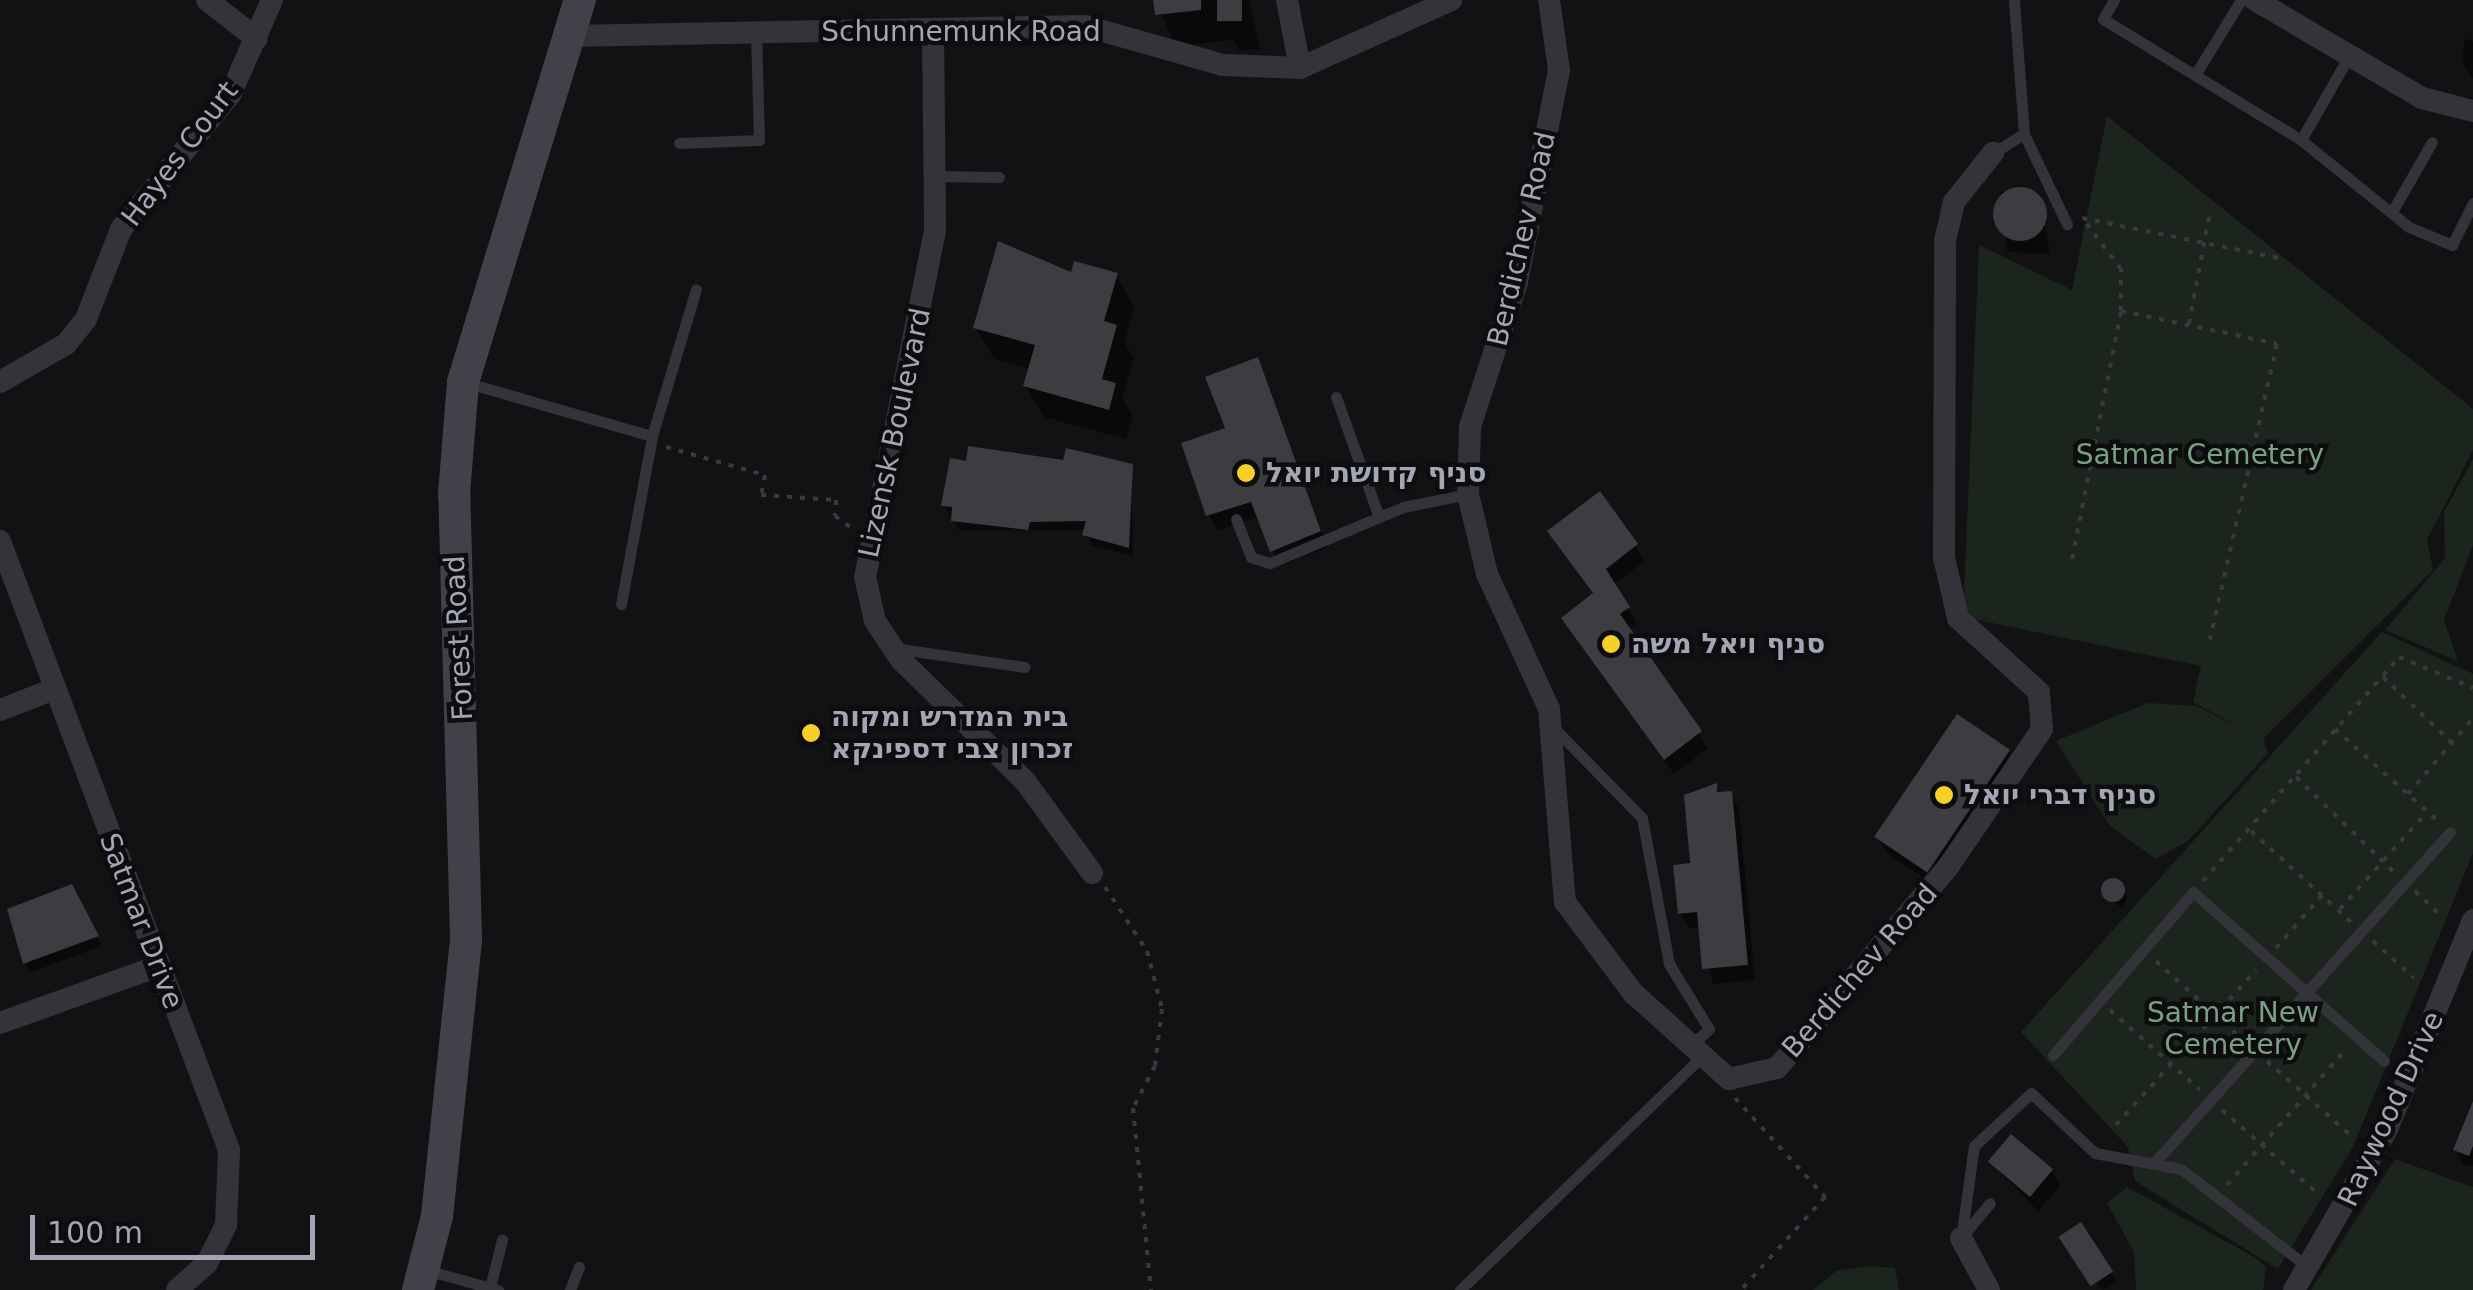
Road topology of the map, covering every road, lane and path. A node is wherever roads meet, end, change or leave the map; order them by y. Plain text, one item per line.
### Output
1 (207, 0) edge
2 (272, 0) edge
3 (580, 0) edge
4 (1287, 0) edge
5 (1451, 0) edge
6 (1549, 0) edge
7 (2014, 0) edge
8 (2114, 0) edge
9 (2241, 0) edge
10 (2254, 0) edge
11 (933, 31) junction
12 (756, 33) junction
13 (569, 36) junction
14 (256, 39) junction
15 (2348, 58) junction
16 (1300, 68) junction
17 (2195, 75) junction
18 (2473, 110) edge
19 (2024, 134) junction
20 (2301, 140) junction
21 (2432, 142) dead end
22 (679, 144) dead end
23 (1993, 153) joint
24 (934, 176) junction
25 (999, 177) dead end
26 (2473, 203) edge
27 (2393, 210) junction
28 (2210, 212) dead end
29 (2067, 224) dead end
30 (2205, 242) junction
31 (2279, 258) dead end
32 (696, 289) dead end
33 (2122, 311) junction
34 (2190, 324) junction
35 (0, 382) edge
36 (463, 382) junction
37 (1336, 397) dead end
38 (652, 436) junction
39 (1468, 494) junction
40 (1379, 516) junction
41 (1236, 519) dead end
42 (868, 531) junction
43 (0, 541) edge
44 (2072, 559) dead end
45 (621, 604) dead end
46 (2210, 639) dead end
47 (893, 648) junction
48 (1025, 667) dead end
49 (2382, 676) junction
50 (2473, 688) edge
51 (54, 689) junction
52 (0, 710) edge
53 (2473, 718) edge
54 (1552, 726) junction
55 (2334, 729) junction
56 (2452, 743) junction
57 (2294, 754) dead end
58 (2301, 760) junction
59 (2296, 777) junction
60 (2408, 794) junction
61 (2427, 812) junction
62 (2250, 830) junction
63 (2450, 832) joint
64 (2383, 861) junction
65 (1092, 872) joint
66 (2406, 882) junction
67 (2193, 892) junction
68 (2322, 895) junction
69 (2339, 910) junction
70 (2439, 914) dead end
71 (2473, 920) edge
72 (2363, 932) junction
73 (2268, 957) junction
74 (158, 966) junction
75 (2414, 978) dead end
76 (2308, 994) junction
77 (0, 1023) edge
78 (2357, 1037) junction
79 (1693, 1053) junction
80 (2053, 1055) dead end
81 (2384, 1061) dead end
82 (1729, 1080) junction
83 (2116, 1125) dead end
84 (2156, 1160) junction
85 (2224, 1188) dead end
86 (1990, 1203) dead end
87 (1961, 1238) junction
88 (502, 1240) dead end
89 (578, 1267) dead end
90 (2311, 1270) junction
91 (422, 1280) edge
92 (494, 1289) edge
93 (177, 1290) edge
94 (570, 1290) edge
95 (1151, 1290) edge
96 (1460, 1290) edge
97 (1741, 1290) edge
98 (1989, 1290) edge
99 (2294, 1290) edge

1 - 14 street
2 - 14 street, Hayes Court
3 - 13 street, Forest Road
4 - 16 street
5 - 16 street, Schunnemunk Road
6 - 39 street, Berdichev Road
7 - 19 lane
8 - 17 lane
9 - 17 lane
10 - 15 street
11 - 12 street, Schunnemunk Road
11 - 16 street, Schunnemunk Road
11 - 24 street, Lizensk Boulevard
12 - 13 street, Schunnemunk Road
12 - 22 lane
13 - 36 street, Forest Road
14 - 35 street, Hayes Court
15 - 18 street
15 - 20 lane
17 - 20 lane
19 - 23 lane
19 - 29 lane
20 - 27 lane
21 - 27 lane
23 - 82 street, Berdichev Road
24 - 25 lane
24 - 42 street, Lizensk Boulevard
26 - 27 lane
28 - 30 path
30 - 31 path
30 - 33 path
30 - 34 path
32 - 38 lane
33 - 34 path
33 - 44 path
34 - 46 path
36 - 38 lane
36 - 91 street, Forest Road
37 - 40 lane
38 - 42 path
38 - 45 lane
39 - 40 lane
39 - 54 street, Berdichev Road
40 - 41 lane
42 - 47 street, Lizensk Boulevard
43 - 51 street, Satmar Drive
47 - 48 lane
47 - 65 street, Lizensk Boulevard
49 - 50 path
49 - 55 path
49 - 56 path
51 - 52 street
51 - 74 street, Satmar Drive
53 - 56 path
54 - 79 street, Berdichev Road
54 - 79 lane
55 - 58 path
55 - 60 path
56 - 60 path
57 - 58 path
58 - 59 path
59 - 62 path
59 - 64 path
60 - 61 path
61 - 63 path
61 - 64 path
62 - 67 path
62 - 68 path
63 - 66 lane
64 - 66 path
64 - 69 path
65 - 95 path
66 - 70 path
66 - 72 lane
67 - 73 lane
67 - 80 lane
68 - 69 path
68 - 73 path
69 - 72 path
71 - 90 street, Raywood Drive
72 - 75 path
72 - 76 lane
73 - 76 lane
73 - 83 path
74 - 77 street
74 - 93 street, Satmar Drive
76 - 78 lane
76 - 84 lane
78 - 81 lane
78 - 85 path
79 - 82 street, Berdichev Road
79 - 96 lane
82 - 97 path
84 - 87 lane
84 - 90 lane
86 - 87 lane
87 - 98 street
88 - 92 lane
89 - 94 lane
90 - 99 street, Raywood Drive
91 - 92 lane

